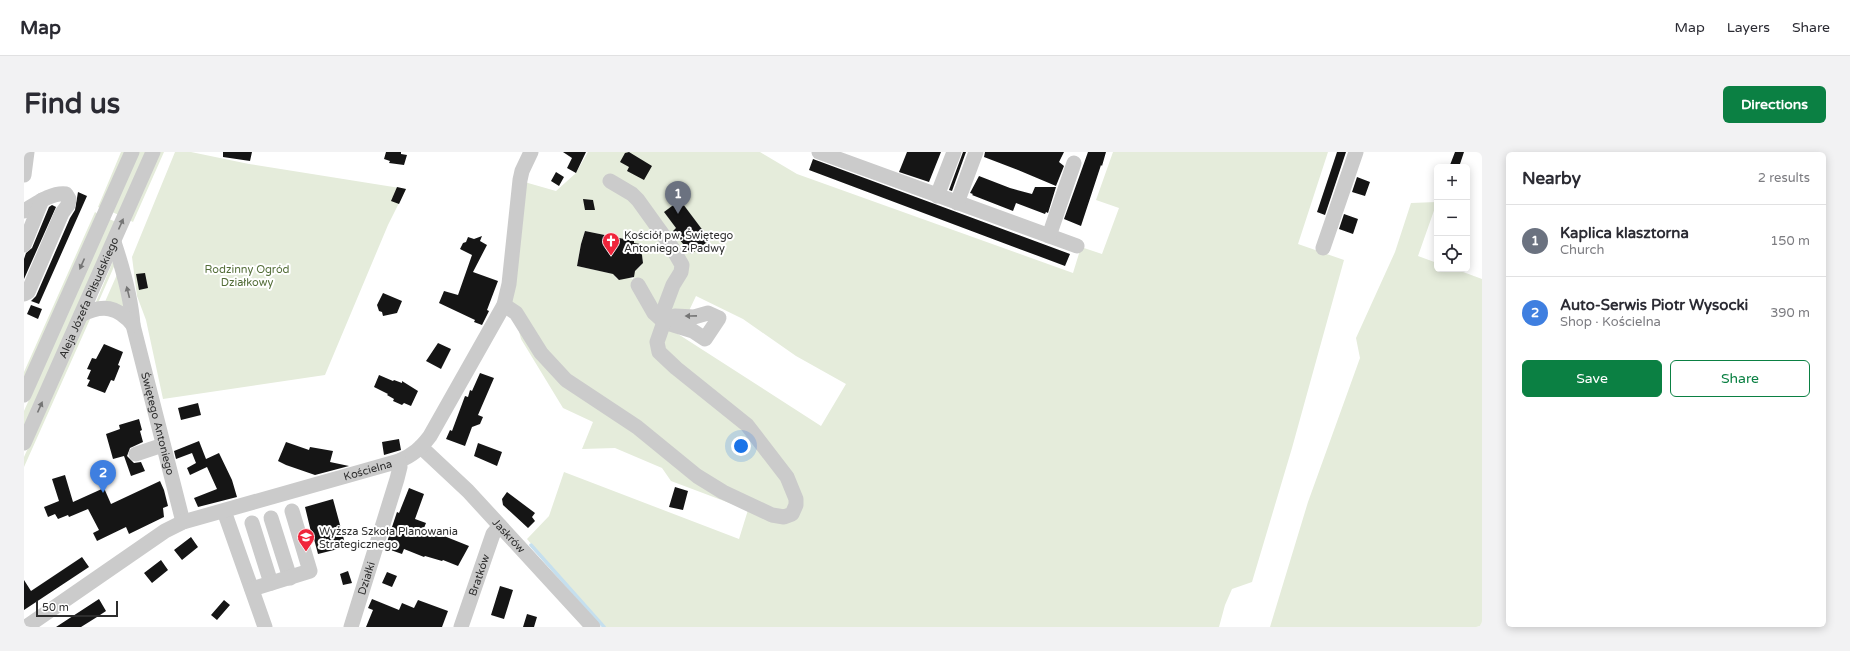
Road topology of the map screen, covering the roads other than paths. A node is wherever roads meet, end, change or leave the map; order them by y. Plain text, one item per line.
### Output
1 (27, 152) edge
2 (132, 152) edge
3 (153, 152) edge
4 (531, 152) edge
5 (819, 152) edge
6 (954, 152) edge
7 (976, 152) edge
8 (1356, 152) edge
9 (1073, 157) edge
10 (24, 175) edge
11 (610, 181) dead end
12 (938, 196) junction
13 (42, 200) junction
14 (957, 203) junction
15 (24, 211) edge
16 (1049, 236) junction
17 (114, 242) junction
18 (24, 245) edge
19 (1077, 246) dead end
20 (1324, 248) dead end
21 (638, 285) dead end
22 (24, 294) edge
23 (504, 305) junction
24 (81, 316) junction
25 (664, 322) junction
26 (133, 325) junction
27 (24, 395) edge
28 (24, 443) edge
29 (163, 445) junction
30 (421, 447) junction
31 (136, 454) dead end
32 (399, 461) junction
33 (224, 511) junction
34 (292, 511) dead end
35 (271, 518) dead end
36 (183, 522) junction
37 (252, 523) dead end
38 (500, 526) junction
39 (290, 578) junction
40 (271, 583) junction
41 (252, 589) junction
42 (26, 627) edge
43 (265, 627) edge
44 (351, 627) edge
45 (461, 627) edge
46 (592, 627) edge

1 - 10 street
2 -> 27 street, Aleja Józefa Piłsudskiego
17 -> 3 street, Aleja Józefa Piłsudskiego
4 - 23 street, Kościelna
5 - 12 street
6 - 12 street
7 - 14 street
8 - 20 street
9 - 16 street
11 - 25 street
12 - 14 street
13 - 15 street
13 - 18 street
13 - 22 street
14 - 16 street
16 - 19 street
17 - 24 street, Aleja Józefa Piłsudskiego
26 -> 17 street, Świętego Antoniego
21 - 25 street
23 - 25 street
23 - 30 street, Kościelna
24 - 26 street
28 -> 24 street, Aleja Józefa Piłsudskiego
26 - 29 street, Świętego Antoniego
29 - 31 street
29 - 36 street, Świętego Antoniego
30 - 32 street, Kościelna
30 - 38 street, Jaskrów
32 - 33 street, Kościelna
32 - 44 street, Działki
33 - 36 street, Kościelna
33 - 41 street
34 - 39 street
35 - 39 street
36 - 42 street, Kościelna
37 - 40 street
38 - 45 street, Bratków
38 - 46 street, Jaskrów
39 - 40 street
40 - 41 street
41 - 43 street

